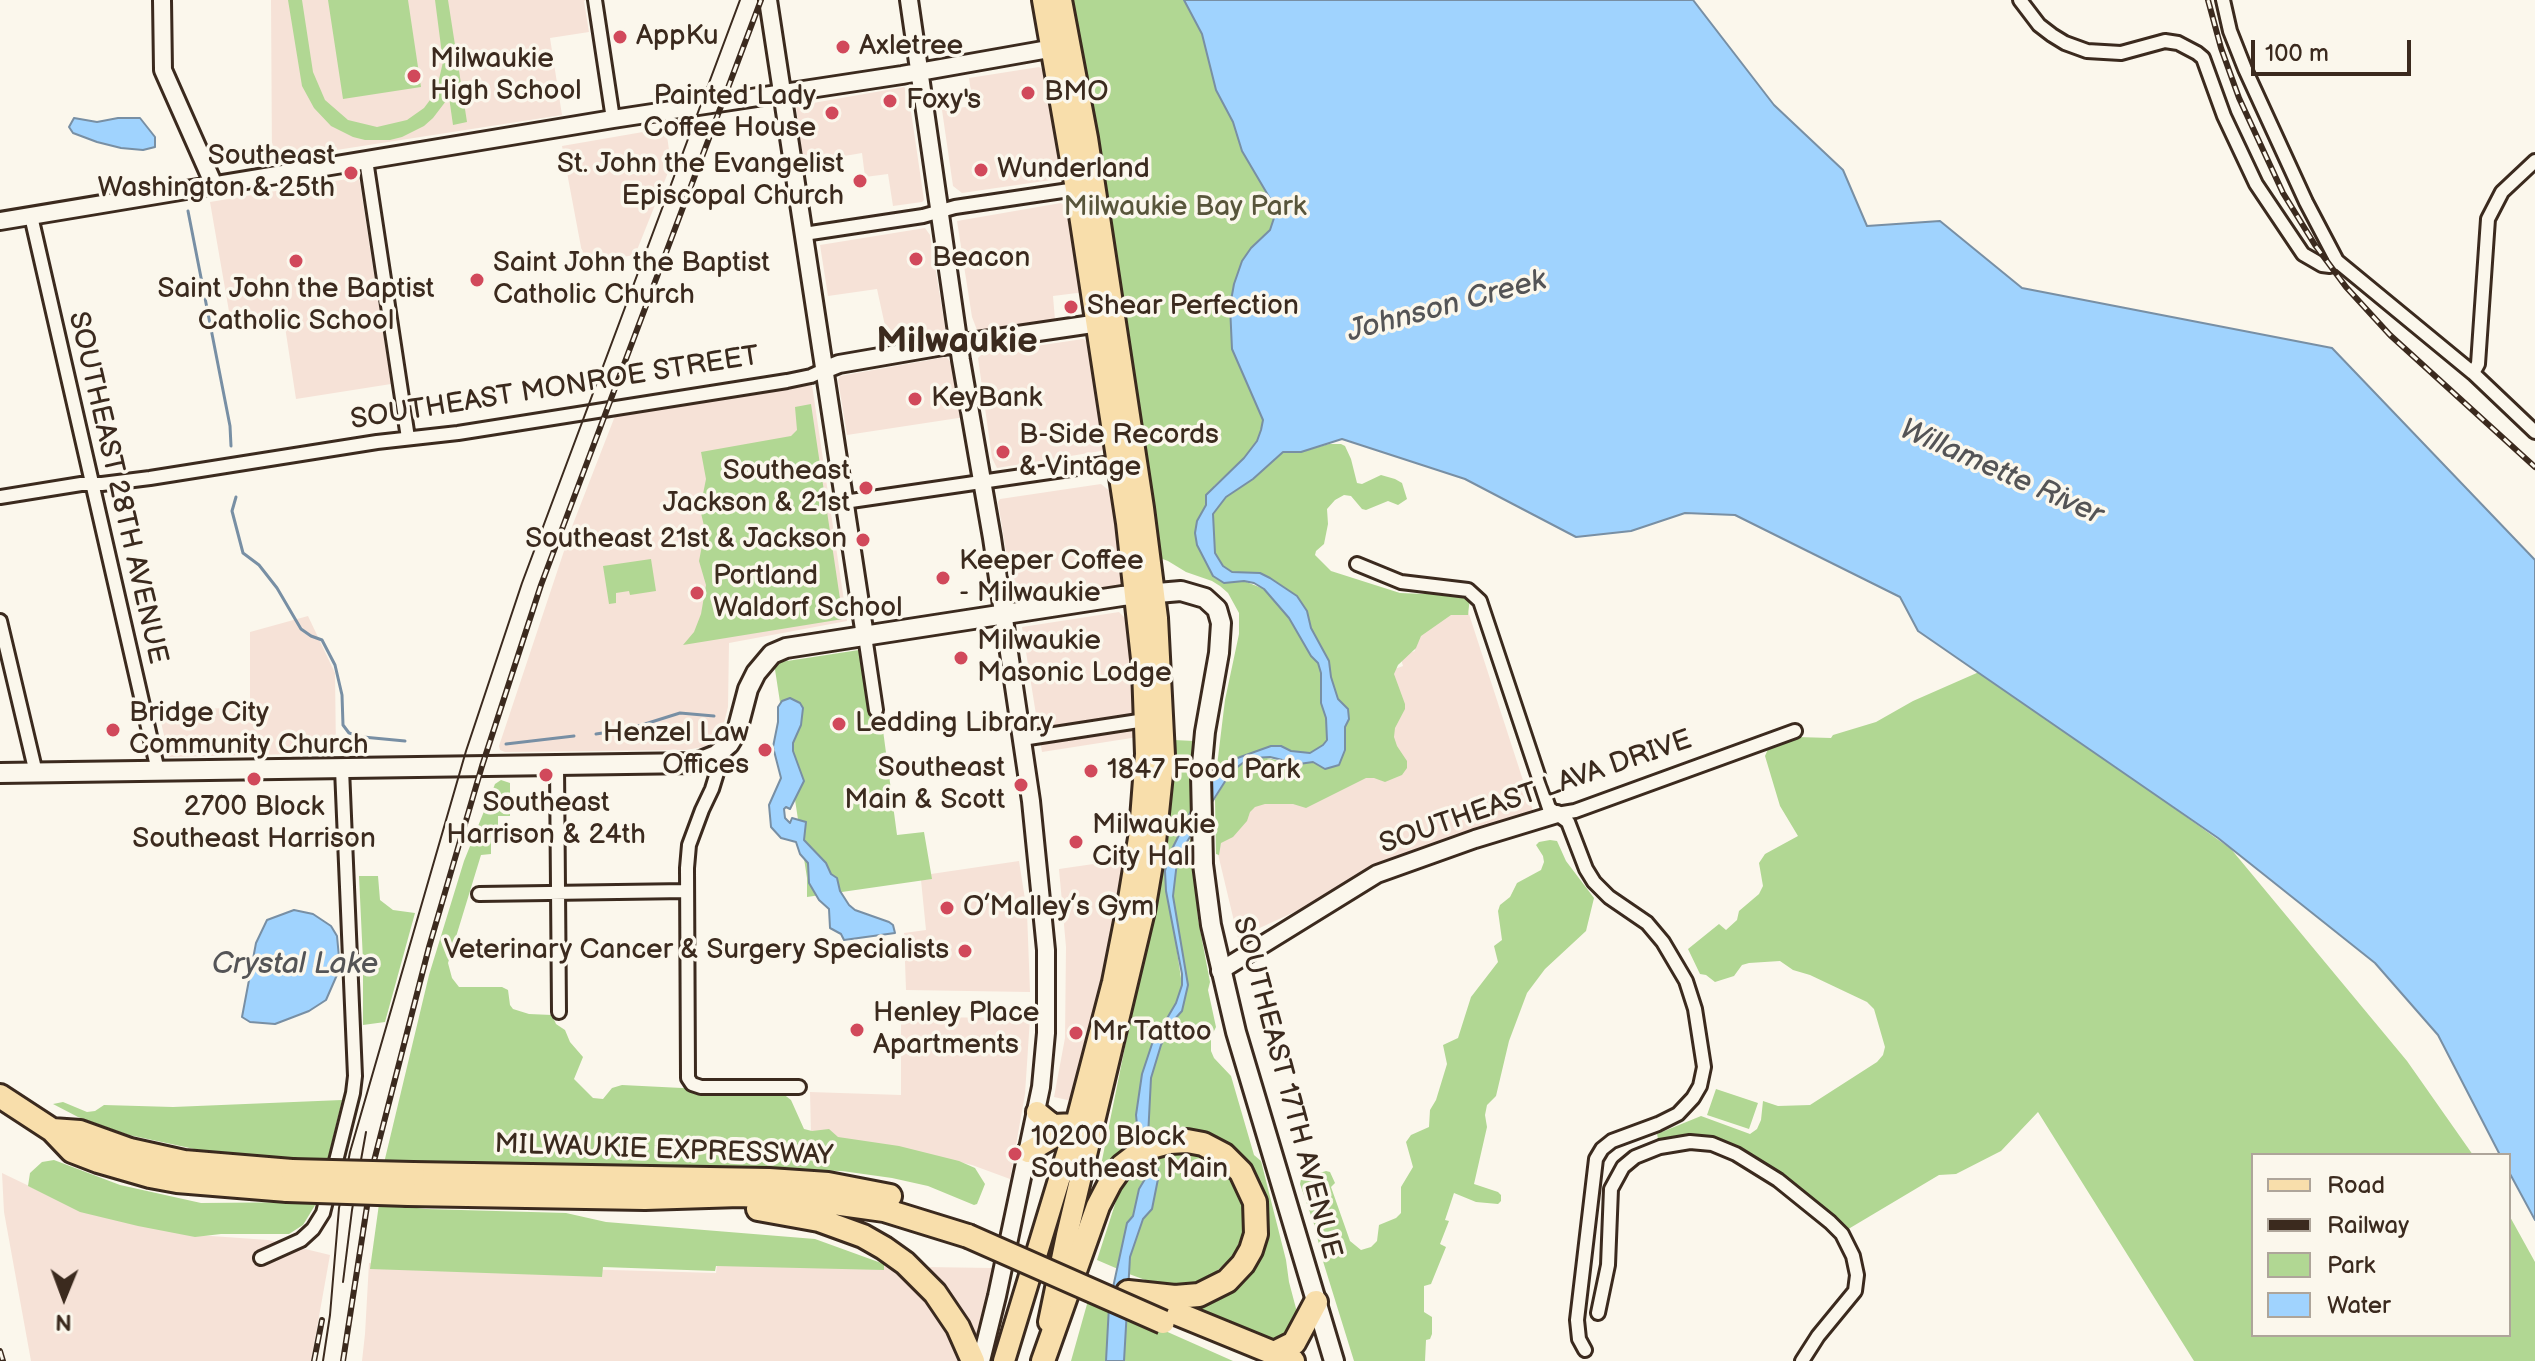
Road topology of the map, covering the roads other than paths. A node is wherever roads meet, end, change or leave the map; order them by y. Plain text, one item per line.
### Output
1 (162, 0) edge
2 (595, 0) edge
3 (768, 0) edge
4 (909, 0) edge
5 (1043, 0) edge
6 (1061, 0) edge
7 (2020, 0) edge
8 (2223, 0) edge
9 (1060, 47) junction
10 (920, 71) junction
11 (782, 92) junction
12 (613, 119) junction
13 (366, 160) junction
14 (2535, 161) edge
15 (214, 185) junction
16 (1076, 189) junction
17 (939, 212) junction
18 (31, 216) junction
19 (0, 221) edge
20 (804, 234) junction
21 (2337, 261) junction
22 (1106, 322) junction
23 (959, 344) junction
24 (824, 370) junction
25 (2473, 373) junction
26 (2535, 432) edge
27 (408, 438) junction
28 (1118, 462) junction
29 (983, 483) junction
30 (92, 484) junction
31 (0, 497) edge
32 (844, 502) junction
33 (1357, 564) dead end
34 (1145, 594) junction
35 (1004, 614) junction
36 (0, 621) edge
37 (865, 636) junction
38 (876, 710) dead end
39 (1145, 720) junction
40 (1795, 731) dead end
41 (1022, 739) junction
42 (724, 750) junction
43 (557, 765) junction
44 (342, 769) junction
45 (158, 771) junction
46 (0, 773) edge
47 (36, 773) junction
48 (1557, 814) junction
49 (687, 891) junction
50 (559, 893) junction
51 (479, 894) dead end
52 (1220, 971) junction
53 (559, 1012) dead end
54 (799, 1087) dead end
55 (0, 1096) edge
56 (1037, 1112) junction
57 (1076, 1124) junction
58 (1028, 1152) junction
59 (410, 1184) junction
60 (645, 1198) junction
61 (969, 1229) junction
62 (261, 1258) dead end
63 (1316, 1302) junction
64 (1165, 1310) junction
65 (1598, 1313) dead end
66 (1585, 1350) dead end
67 (1274, 1358) edge
68 (973, 1361) edge
69 (981, 1361) edge
70 (1004, 1361) edge
71 (1042, 1361) edge
72 (1334, 1361) edge
73 (1802, 1361) edge

1 - 15 street
2 - 12 street
3 - 11 street
4 - 10 street
5 - 9 main road
6 - 9 main road
7 - 21 street
8 - 21 street
9 - 10 street
9 - 16 main road
9 - 22 main road
10 - 11 street
10 - 17 street
11 - 12 street
11 - 20 street
12 - 13 street
13 - 15 street
13 - 27 street
14 - 25 street
15 - 18 street
16 - 17 street
16 - 22 main road
17 - 20 street
17 - 23 street
18 - 19 street
18 - 30 street, SOUTHEAST 28TH AVENUE
20 - 24 street
21 - 25 street
22 - 23 street, SOUTHEAST MONROE STREET
22 - 28 main road
22 - 34 main road
23 - 24 street, SOUTHEAST MONROE STREET
23 - 29 street
24 - 27 street, SOUTHEAST MONROE STREET
24 - 32 street
25 - 26 street
27 - 30 street, SOUTHEAST MONROE STREET
28 - 29 street
28 - 34 main road
29 - 32 street
29 - 35 street
30 - 31 street, SOUTHEAST MONROE STREET
30 - 45 street, SOUTHEAST 28TH AVENUE
32 - 37 street
33 - 48 street
34 - 35 main road
34 - 39 main road
34 - 52 main road, SOUTHEAST 17TH AVENUE
34 - 71 main road
35 - 37 main road
35 - 41 street
36 - 47 street
37 - 38 street
37 - 42 main road
39 - 41 street
39 - 57 main road
40 - 48 street, SOUTHEAST LAVA DRIVE
41 - 56 street
42 - 43 main road
42 - 49 street
43 - 44 main road
43 - 50 street
44 - 45 main road
44 - 62 street
45 - 47 main road
46 - 47 main road
48 - 52 street, SOUTHEAST LAVA DRIVE
48 - 66 street
49 - 50 street
49 - 54 street
50 - 51 street
50 - 53 street
52 - 63 main road, SOUTHEAST 17TH AVENUE
55 - 59 highway, MILWAUKIE EXPRESSWAY, bridge
56 - 57 main road
56 - 58 street
57 - 58 main road
57 - 70 main road
58 - 69 street
59 - 60 highway, MILWAUKIE EXPRESSWAY
59 - 61 highway, MILWAUKIE EXPRESSWAY
60 - 61 highway, MILWAUKIE EXPRESSWAY
60 - 68 highway
61 - 64 highway, MILWAUKIE EXPRESSWAY, bridge
61 - 64 highway, MILWAUKIE EXPRESSWAY
63 - 67 highway
63 - 72 main road, SOUTHEAST 17TH AVENUE
64 - 67 highway, MILWAUKIE EXPRESSWAY
64 - 71 highway
65 - 73 street

